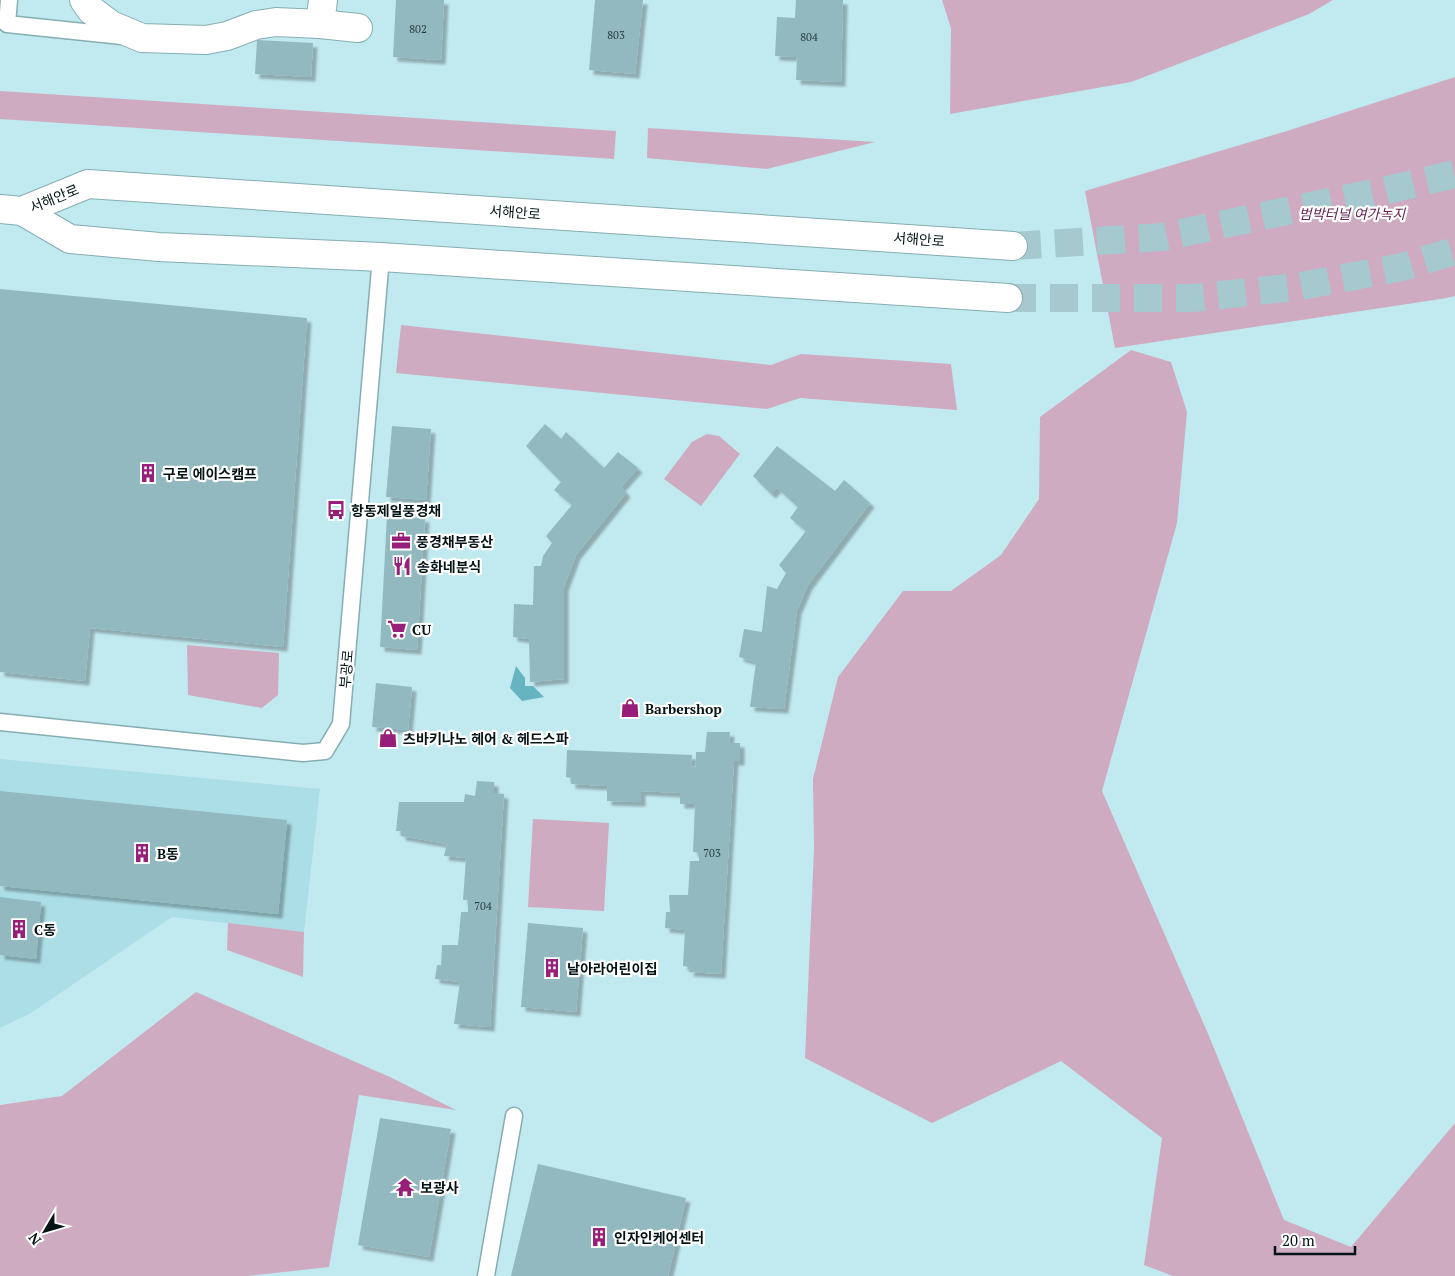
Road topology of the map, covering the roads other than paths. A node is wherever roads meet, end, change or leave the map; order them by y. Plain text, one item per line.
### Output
1 (8, 0) edge
2 (84, 0) edge
3 (322, 12) edge
4 (358, 28) dead end
5 (142, 38) junction
6 (11, 210) edge
7 (1013, 246) tunnel mouth
8 (381, 257) junction
9 (1008, 298) tunnel mouth
10 (0, 722) edge
11 (514, 1116) dead end
12 (486, 1276) edge

1 - 5 lane
2 - 5 main road
3 - 4 main road
3 - 5 main road
6 - 7 main road, 서해안로
6 - 8 main road, 서해안로
8 - 9 main road, 서해안로
8 - 10 lane, 부광로
11 - 12 lane

